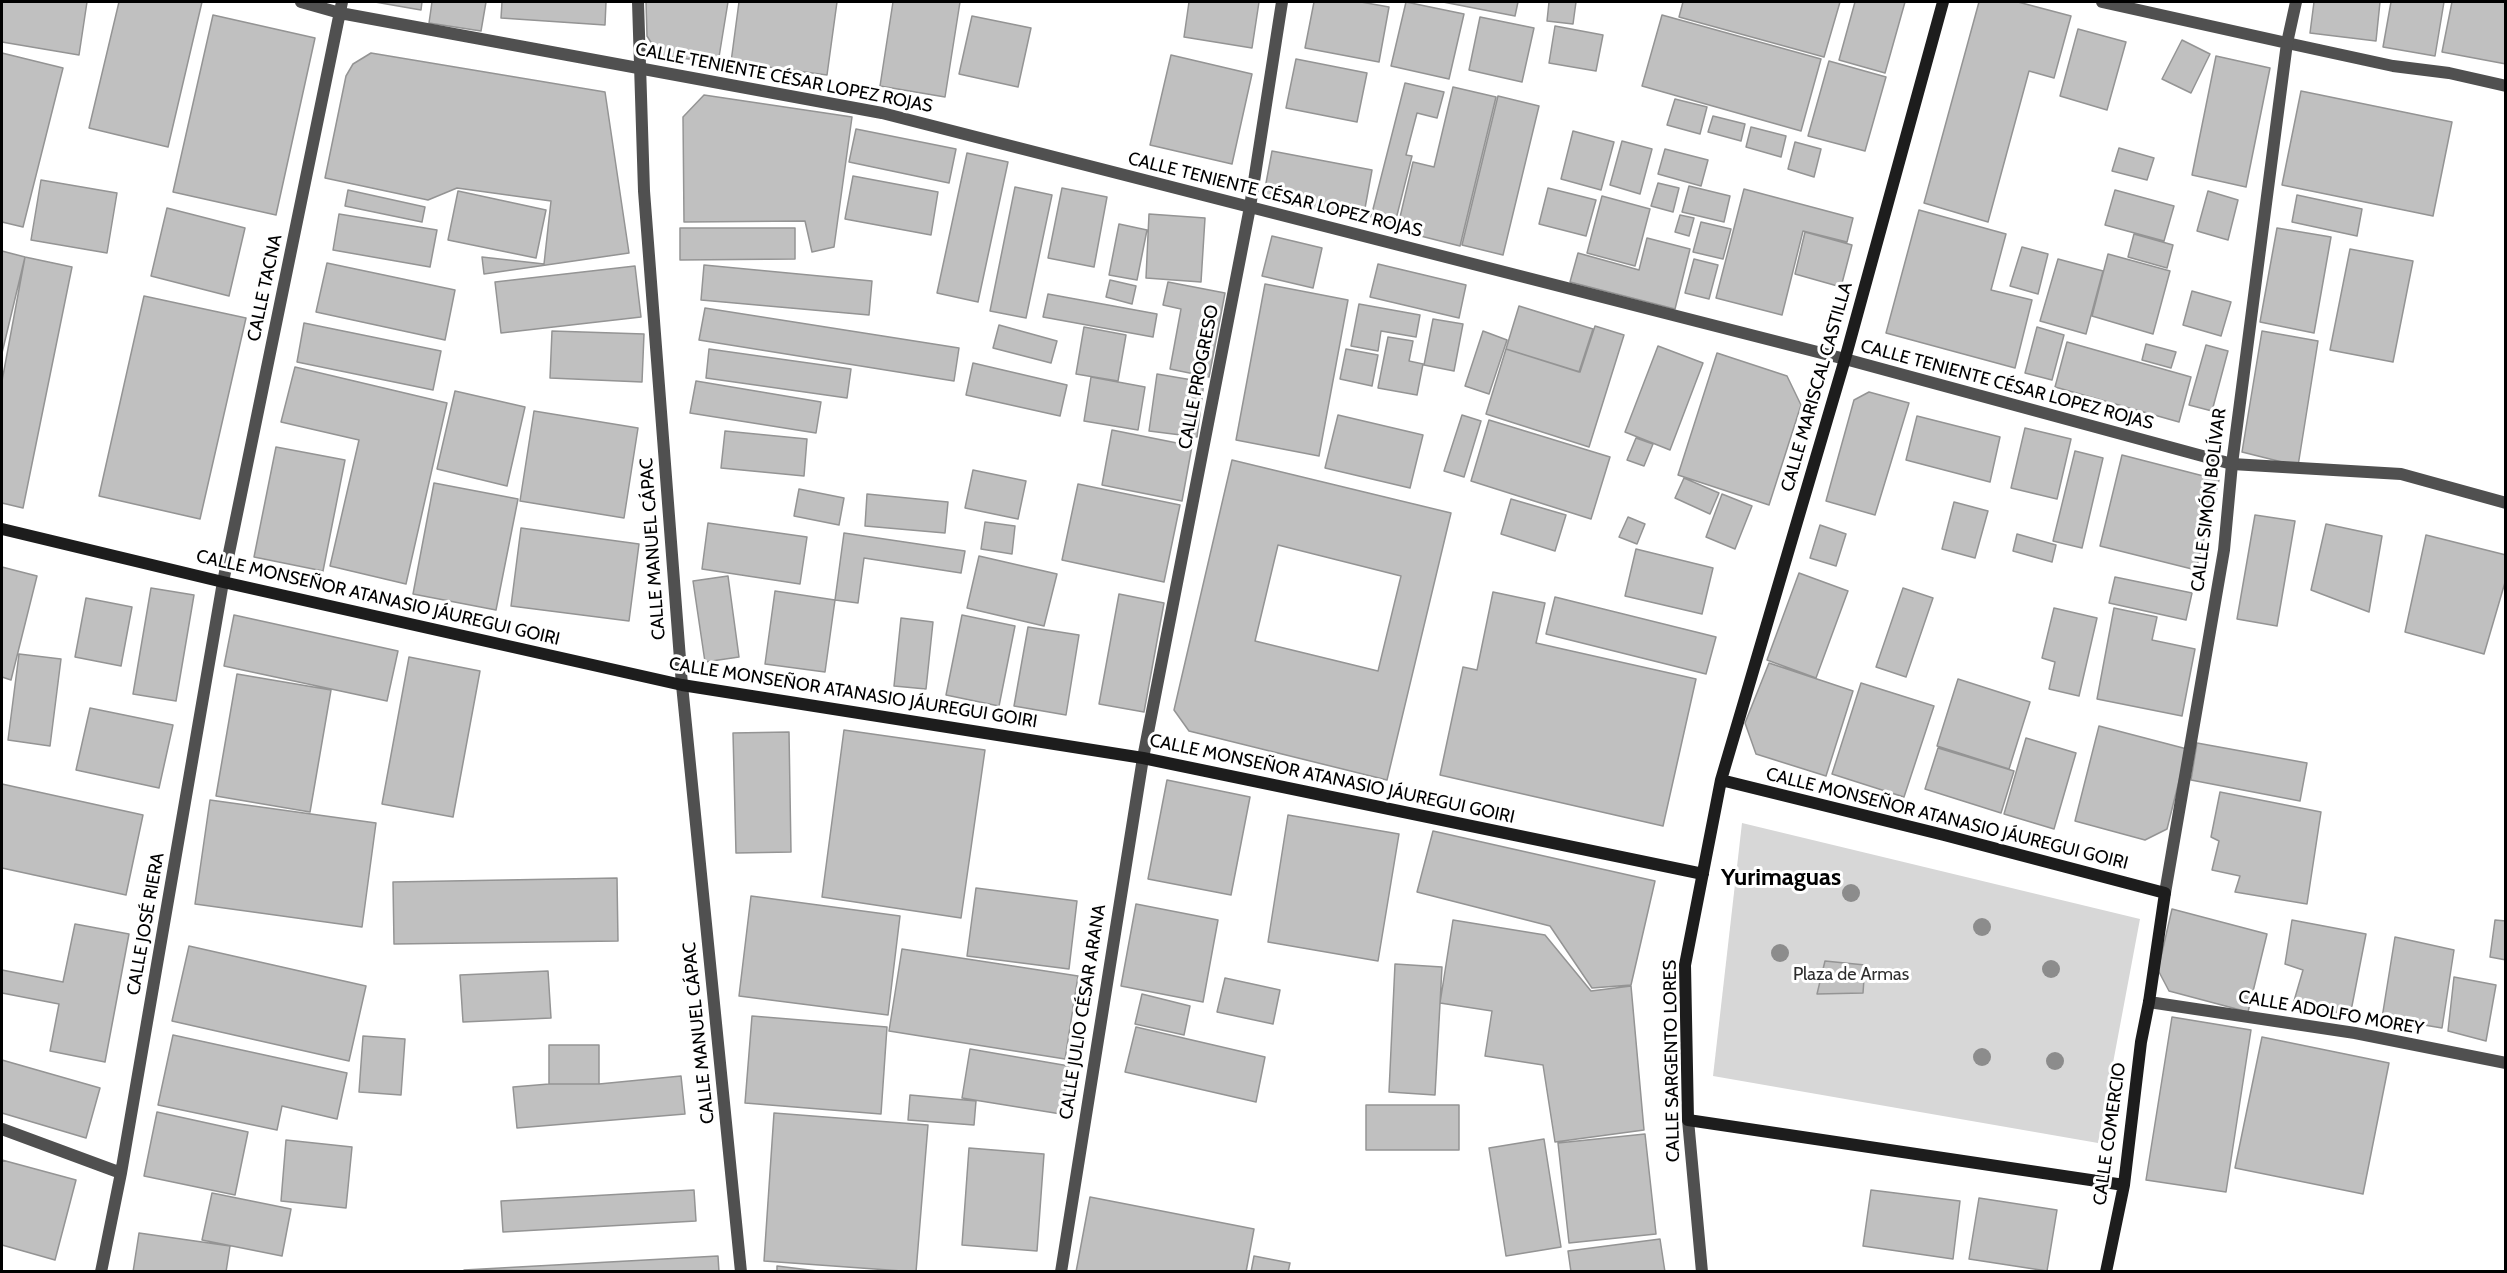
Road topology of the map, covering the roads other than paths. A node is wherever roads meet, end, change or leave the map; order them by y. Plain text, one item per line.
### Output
1 (301, 2) edge
2 (638, 2) edge
3 (1282, 2) edge
4 (1943, 2) edge
5 (2102, 2) edge
6 (2296, 2) edge
7 (341, 7) edge
8 (2287, 43) junction
9 (640, 68) junction
10 (2505, 86) edge
11 (1250, 207) junction
12 (1845, 359) junction
13 (2232, 464) junction
14 (2505, 503) edge
15 (2, 529) edge
16 (223, 582) junction
17 (682, 686) junction
18 (1143, 758) junction
19 (1721, 780) junction
20 (1703, 874) junction
21 (2165, 893) junction
22 (2149, 1002) junction
23 (2505, 1063) edge
24 (1688, 1120) junction
25 (2, 1129) edge
26 (121, 1173) junction
27 (2124, 1185) junction
28 (101, 1272) edge
29 (741, 1272) edge
30 (1060, 1272) edge
31 (1702, 1272) edge
32 (2106, 1272) edge

1 - 7 street, CALLE TENIENTE CÉSAR LOPEZ ROJAS
2 - 9 street, CALLE MANUEL CÁPAC
3 - 11 street, CALLE PROGRESO
4 - 12 street, CALLE MARISCAL CASTILLA
5 - 8 street
6 - 8 street, CALLE SIMÓN BOLÍVAR
7 - 9 street, CALLE TENIENTE CÉSAR LOPEZ ROJAS
7 - 16 street, CALLE TACNA
8 - 10 street
8 - 13 street, CALLE SIMÓN BOLÍVAR
9 - 11 street, CALLE TENIENTE CÉSAR LOPEZ ROJAS
9 - 17 street, CALLE MANUEL CÁPAC
11 - 12 street, CALLE TENIENTE CÉSAR LOPEZ ROJAS
11 - 18 street, CALLE PROGRESO
12 - 13 street, CALLE TENIENTE CÉSAR LOPEZ ROJAS
12 - 19 street, CALLE MARISCAL CASTILLA
13 - 14 street, CALLE TENIENTE CÉSAR LOPEZ ROJAS
13 - 21 street, CALLE SIMÓN BOLÍVAR
15 - 16 street, CALLE MONSEÑOR ATANASIO JÁUREGUI GOIRI
16 - 17 street, CALLE MONSEÑOR ATANASIO JÁUREGUI GOIRI
16 - 26 street, CALLE JOSÉ RIERA
17 - 18 street, CALLE MONSEÑOR ATANASIO JÁUREGUI GOIRI
17 - 29 street, CALLE MANUEL CÁPAC
18 - 20 street, CALLE MONSEÑOR ATANASIO JÁUREGUI GOIRI
18 - 30 street, CALLE JULIO CÉSAR ARANA
19 - 20 street, CALLE SARGENTO LORES
19 - 21 street, CALLE MONSEÑOR ATANASIO JÁUREGUI GOIRI
20 - 24 street, CALLE SARGENTO LORES
21 - 22 street, CALLE SIMÓN BOLÍVAR
22 - 23 street, CALLE ADOLFO MOREY
22 - 27 street, CALLE COMERCIO
24 - 27 street
24 - 31 street, CALLE SARGENTO LORES
25 - 26 street
26 - 28 street, CALLE JOSÉ RIERA
27 - 32 street, CALLE COMERCIO

